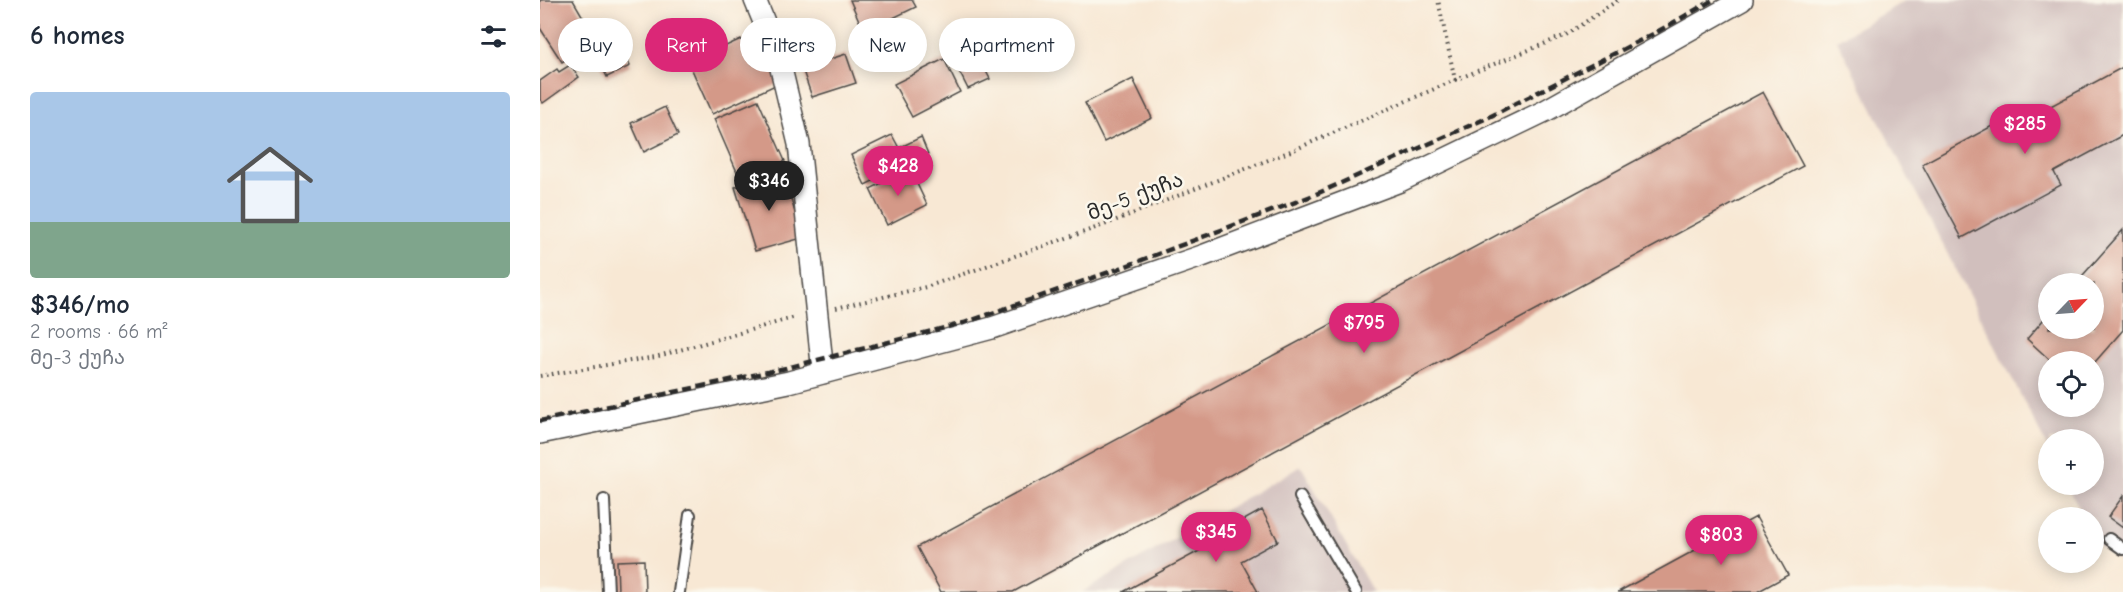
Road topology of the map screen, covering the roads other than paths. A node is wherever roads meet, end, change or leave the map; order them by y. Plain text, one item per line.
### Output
1 (755, 0) edge
2 (1742, 0) edge
3 (823, 373) junction
4 (540, 433) edge
5 (1300, 497) dead end
6 (604, 500) dead end
7 (690, 515) dead end
8 (2109, 539) dead end
9 (2123, 549) edge
10 (608, 592) edge
11 (679, 592) edge
12 (1356, 592) edge

1 - 3 street
2 - 3 street
3 - 4 street
5 - 12 lane
6 - 10 lane
7 - 11 lane
8 - 9 lane

